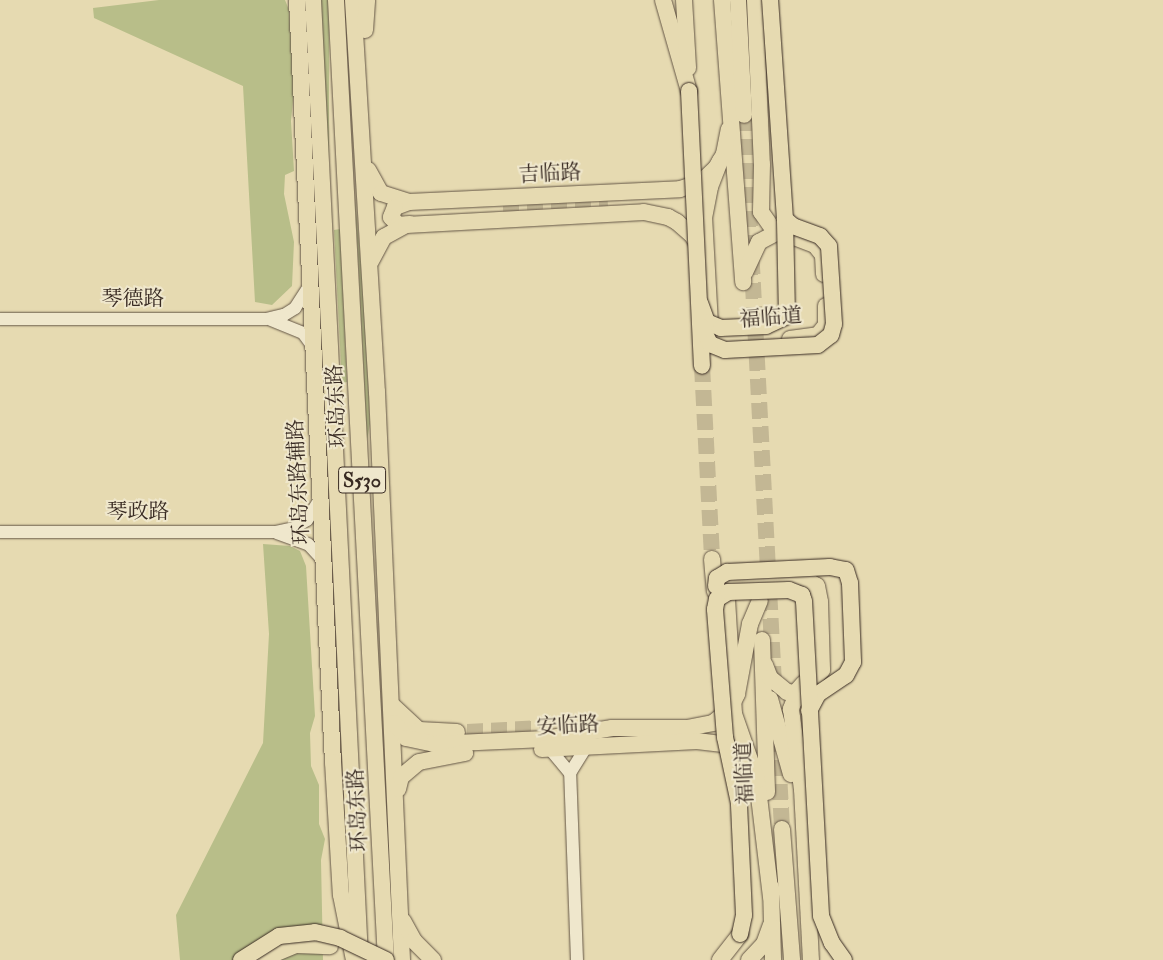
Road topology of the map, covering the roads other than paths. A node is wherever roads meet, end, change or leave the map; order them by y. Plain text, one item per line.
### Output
1 (313, 0) edge
2 (336, 0) edge
3 (353, 0) edge
4 (367, 0) edge
5 (663, 0) edge
6 (684, 0) edge
7 (722, 0) edge
8 (738, 0) edge
9 (755, 0) edge
10 (770, 0) edge
11 (296, 2) edge
12 (689, 91) junction
13 (744, 115) tunnel mouth
14 (729, 129) junction
15 (362, 132) junction
16 (363, 155) junction
17 (720, 161) junction
18 (648, 191) junction
19 (409, 202) junction
20 (503, 209) tunnel mouth
21 (644, 212) junction
22 (432, 222) junction
23 (410, 224) junction
24 (783, 225) junction
25 (706, 262) junction
26 (369, 270) junction
27 (311, 282) junction
28 (700, 304) junction
29 (0, 319) edge
30 (266, 319) junction
31 (702, 326) junction
32 (314, 348) junction
33 (702, 366) tunnel mouth
34 (333, 392) junction
35 (380, 433) junction
36 (320, 492) junction
37 (365, 530) junction
38 (0, 532) edge
39 (275, 532) junction
40 (712, 559) tunnel mouth
41 (324, 561) junction
42 (716, 586) junction
43 (760, 601) dead end
44 (715, 609) junction
45 (329, 657) junction
46 (822, 670) junction
47 (763, 683) junction
48 (393, 706) junction
49 (809, 711) junction
50 (394, 724) junction
51 (467, 732) tunnel mouth
52 (587, 746) junction
53 (549, 748) junction
54 (351, 758) junction
55 (754, 768) junction
56 (378, 774) junction
57 (570, 774) junction
58 (397, 796) junction
59 (782, 829) tunnel mouth
60 (398, 847) junction
61 (772, 901) junction
62 (400, 915) junction
63 (788, 923) junction
64 (740, 934) junction
65 (348, 939) junction
66 (401, 939) junction
67 (365, 958) edge
68 (241, 960) edge
69 (260, 960) edge
70 (346, 960) edge
71 (386, 960) edge
72 (402, 960) edge
73 (414, 960) edge
74 (433, 960) edge
75 (578, 960) edge
76 (720, 960) edge
77 (728, 960) edge
78 (749, 960) edge
79 (773, 960) edge
80 (781, 960) edge
81 (792, 960) edge
82 (800, 960) edge
83 (811, 960) edge
84 (844, 960) edge

1 - 34 main road, 环岛东路 / S530
2 - 37 main road, 环岛东路 / S530
3 - 15 main road
4 - 15 main road
5 - 12 main road
6 - 12 main road
7 - 14 main road, 福临道
8 - 13 main road
9 - 24 main road, 福临道
10 - 24 main road, bridge
11 - 27 main road, 环岛东路辅路
12 - 28 main road, bridge
14 - 17 main road, 吉临路
14 - 24 main road, 福临道
15 - 16 main road
16 - 19 main road, 吉临路
16 - 26 main road
17 - 18 main road, 吉临路
17 - 25 main road, 福临道
18 - 19 main road, 吉临路
18 - 21 main road
19 - 23 main road
20 - 22 main road
21 - 22 main road, 吉临路
21 - 25 main road, 吉临路
22 - 23 main road, 吉临路
23 - 26 main road, 吉临路
24 - 25 main road, 福临道
24 - 28 main road, bridge
24 - 31 main road, bridge
26 - 35 main road
27 - 30 street, 琴德路
27 - 32 main road, 环岛东路辅路
28 - 31 main road, bridge
29 - 30 street, 琴德路
30 - 32 street, 琴德路
31 - 33 main road, bridge
32 - 36 main road, 环岛东路辅路
34 - 36 main road
34 - 54 main road, 环岛东路 / S530
35 - 37 main road
35 - 48 main road
36 - 39 street
36 - 41 main road, 环岛东路辅路
37 - 56 main road, 环岛东路 / S530
38 - 39 street, 琴政路
39 - 41 street
40 - 42 main road
41 - 45 main road, 环岛东路辅路
42 - 44 main road, bridge
42 - 49 main road, bridge
43 - 50 main road, 安临路
44 - 49 main road, bridge
44 - 64 main road, bridge
45 - 54 main road
45 - 65 main road, 环岛东路辅路
46 - 47 main road, 福临道
46 - 55 main road
46 - 83 main road
47 - 61 main road, 福临道
47 - 82 main road
48 - 50 main road
48 - 51 main road
49 - 84 main road, bridge
50 - 58 main road
52 - 53 main road, 安临路
52 - 55 main road, 安临路
52 - 57 street
53 - 57 street
53 - 58 main road, 安临路
54 - 67 main road, 环岛东路 / S530
55 - 61 main road
56 - 60 main road
56 - 71 main road, 环岛东路 / S530
57 - 75 street
58 - 60 main road
59 - 63 main road
60 - 62 main road
61 - 78 main road
61 - 79 main road
62 - 66 main road
62 - 74 main road
63 - 80 main road
63 - 81 main road
64 - 76 main road
64 - 77 main road
65 - 67 main road, 环岛东路辅路
65 - 70 main road
66 - 72 main road
66 - 73 main road
67 - 68 main road, bridge
67 - 69 main road, bridge
67 - 71 main road, bridge

